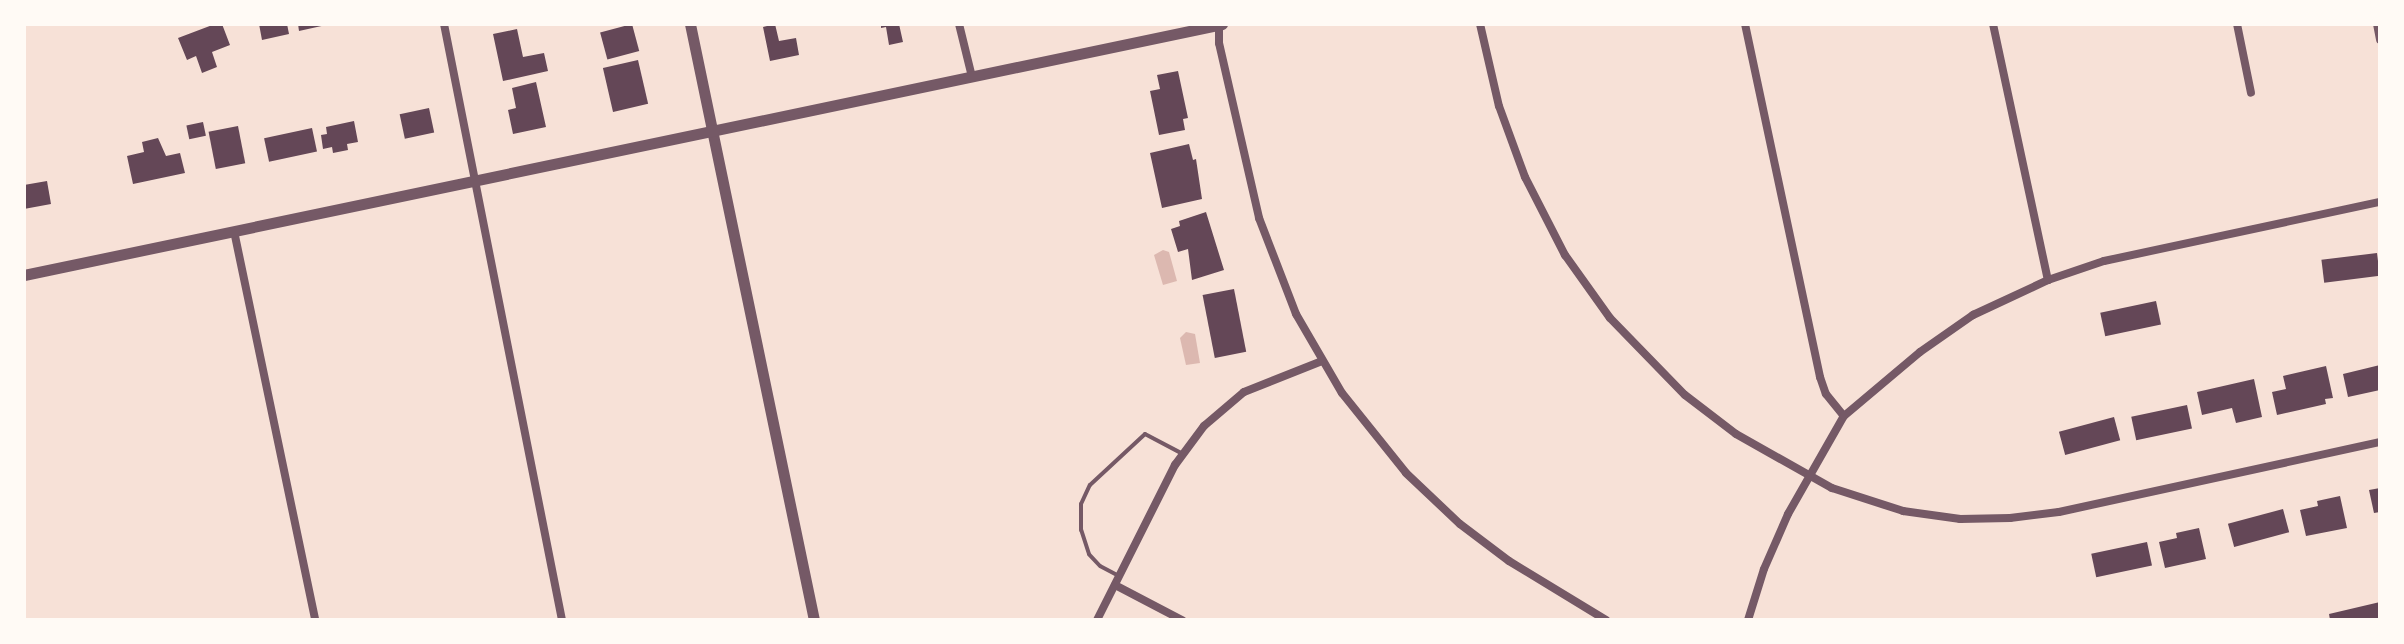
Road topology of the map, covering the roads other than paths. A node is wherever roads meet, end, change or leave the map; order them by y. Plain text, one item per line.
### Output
1 (444, 24) edge
2 (690, 24) edge
3 (959, 24) edge
4 (1220, 24) edge
5 (1480, 24) edge
6 (1745, 24) edge
7 (1993, 24) edge
8 (2237, 24) edge
9 (2377, 24) edge
10 (2380, 40) edge
11 (972, 77) junction
12 (2251, 93) dead end
13 (712, 129) junction
14 (474, 180) junction
15 (2380, 202) edge
16 (234, 231) junction
17 (24, 275) edge
18 (2048, 280) junction
19 (1322, 361) junction
20 (1844, 416) junction
21 (2380, 442) edge
22 (1184, 454) junction
23 (1809, 476) junction
24 (1117, 581) junction
25 (315, 620) edge
26 (562, 620) edge
27 (814, 620) edge
28 (1097, 620) edge
29 (1182, 620) edge
30 (1606, 620) edge
31 (1748, 620) edge

1 - 14 street
2 - 13 street
3 - 11 street
4 - 11 street
4 - 19 street
5 - 23 street
6 - 20 street
7 - 18 street
8 - 12 street
9 - 10 street
11 - 13 street
13 - 14 street
13 - 27 street
14 - 16 street
14 - 26 street
15 - 18 street
16 - 17 street
16 - 25 street
18 - 20 street
19 - 22 street
19 - 30 street
20 - 23 street
21 - 23 street
22 - 24 street
22 - 24 lane
23 - 31 street
24 - 28 street
24 - 29 street

